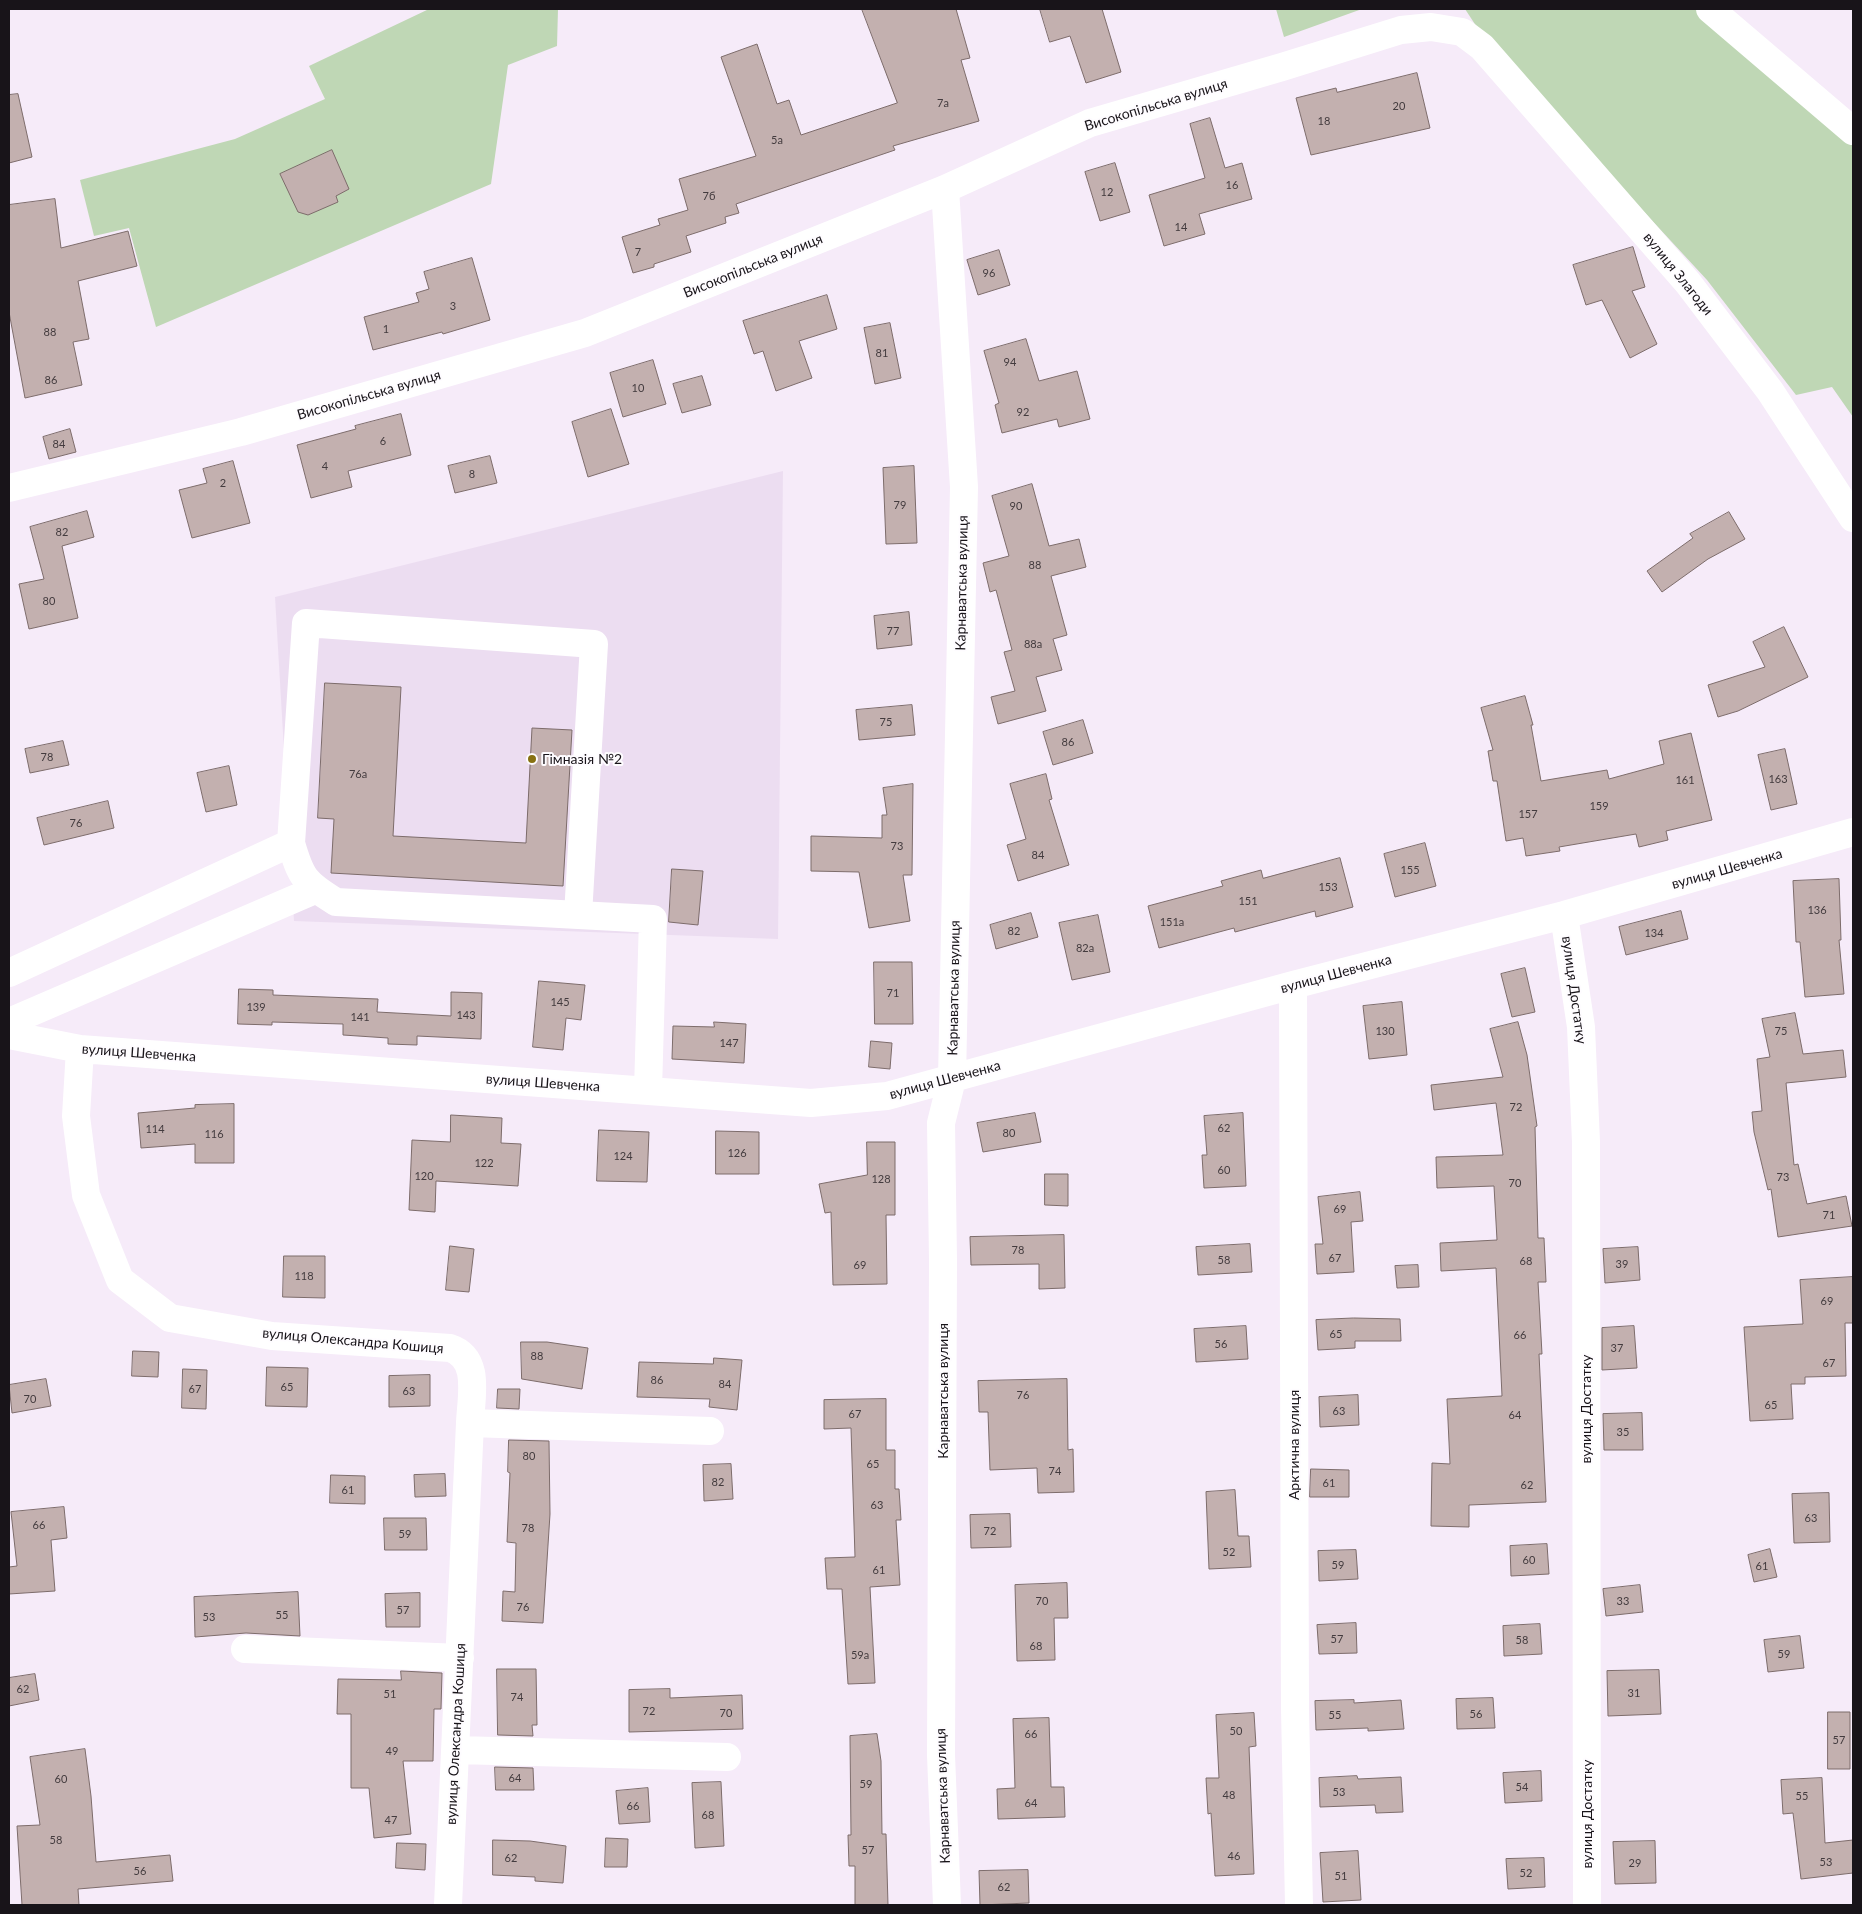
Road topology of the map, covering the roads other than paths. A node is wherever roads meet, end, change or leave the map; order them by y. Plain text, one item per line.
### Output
1 (1710, 9) edge
2 (1482, 46) joint
3 (1853, 131) edge
4 (945, 189) junction
5 (9, 488) edge
6 (1853, 518) edge
7 (1853, 832) edge
8 (292, 843) junction
9 (315, 890) junction
10 (578, 915) junction
11 (1564, 915) junction
12 (9, 974) edge
13 (1292, 985) junction
14 (9, 1022) edge
15 (9, 1035) edge
16 (80, 1049) junction
17 (952, 1079) junction
18 (648, 1090) junction
19 (470, 1423) junction
20 (710, 1431) dead end
21 (246, 1649) dead end
22 (460, 1658) junction
23 (456, 1750) junction
24 (727, 1757) dead end
25 (448, 1905) edge
26 (947, 1905) edge
27 (1298, 1905) edge
28 (1587, 1905) edge

1 - 3 street
2 - 4 street, Високопільська вулиця
2 - 6 street, вулиця Злагоди
4 - 5 street, Високопільська вулиця
4 - 17 street, Карнаватська вулиця
7 - 11 street, вулиця Шевченка
8 - 9 street
8 - 10 street
8 - 12 street
9 - 10 street
9 - 14 street
10 - 18 street
11 - 13 street, вулиця Шевченка
11 - 28 street, вулиця Достатку
13 - 17 street, вулиця Шевченка
13 - 27 street, Арктична вулиця
15 - 16 street, вулиця Шевченка
16 - 18 street, вулиця Шевченка
16 - 19 street, вулиця Олександра Кошиця
17 - 18 street, вулиця Шевченка
17 - 26 street, Карнаватська вулиця
19 - 20 street
19 - 22 street, вулиця Олександра Кошиця
21 - 22 street
22 - 23 street, вулиця Олександра Кошиця
23 - 24 street
23 - 25 street, вулиця Олександра Кошиця

